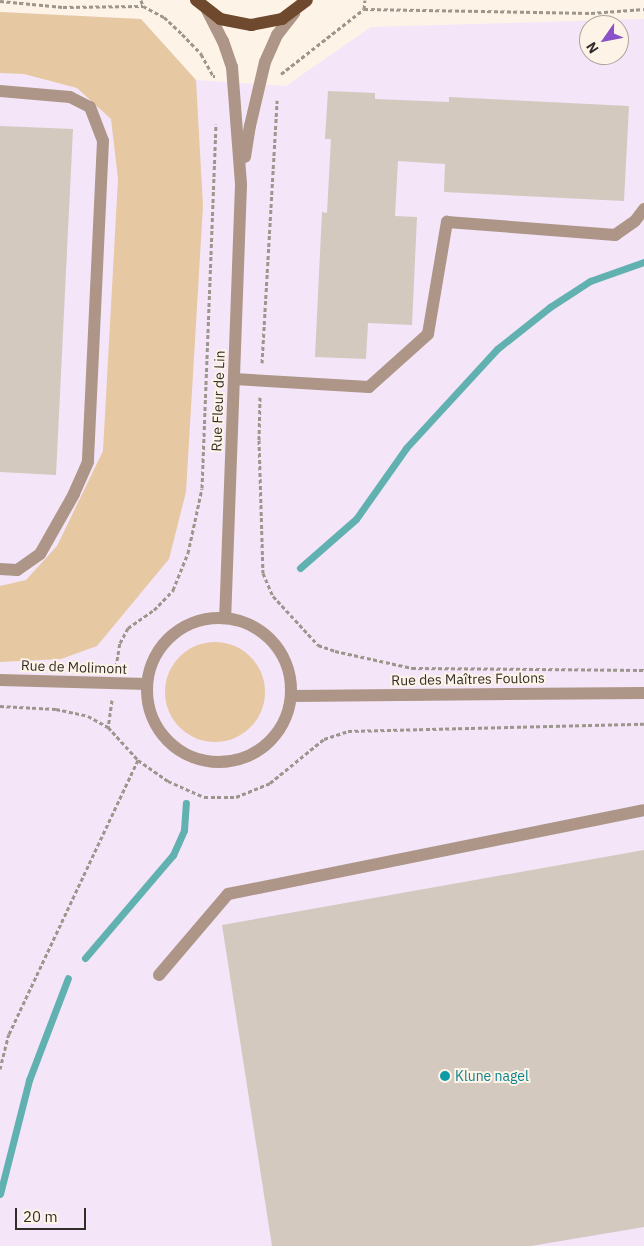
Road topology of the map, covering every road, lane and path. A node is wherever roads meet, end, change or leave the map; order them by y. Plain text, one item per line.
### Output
1 (141, 0) edge
2 (196, 0) edge
3 (307, 0) edge
4 (365, 0) edge
5 (0, 1) edge
6 (644, 9) edge
7 (207, 10) junction
8 (295, 11) junction
9 (213, 76) dead end
10 (214, 84) dead end
11 (0, 92) edge
12 (278, 94) dead end
13 (216, 120) dead end
14 (241, 185) junction
15 (644, 209) edge
16 (234, 379) junction
17 (261, 381) junction
18 (0, 569) edge
19 (225, 618) junction
20 (644, 670) edge
21 (0, 680) edge
22 (114, 683) junction
23 (147, 684) junction
24 (644, 693) edge
25 (292, 696) junction
26 (0, 706) edge
27 (644, 724) edge
28 (108, 727) junction
29 (138, 760) junction
30 (644, 810) edge
31 (159, 975) dead end
32 (0, 1069) edge

1 - 5 path
2 - 7 main road
3 - 8 main road
4 - 6 path
7 - 8 main road
7 - 14 street, Rue Fleur de Lin
8 - 14 street, Rue Fleur de Lin
9 - 10 path
11 - 18 street
12 - 17 path
13 - 22 path
14 - 16 street, Rue Fleur de Lin
15 - 17 street
16 - 17 street
16 - 19 street, Rue Fleur de Lin
17 - 20 path
19 - 23 street
19 - 25 street
21 - 22 street, Rue de Molimont
22 - 23 street, Rue de Molimont
22 - 28 path
23 - 25 street
24 - 25 street, Rue des Maîtres Foulons
26 - 28 path
27 - 29 path
28 - 29 path
29 - 32 path
30 - 31 street

